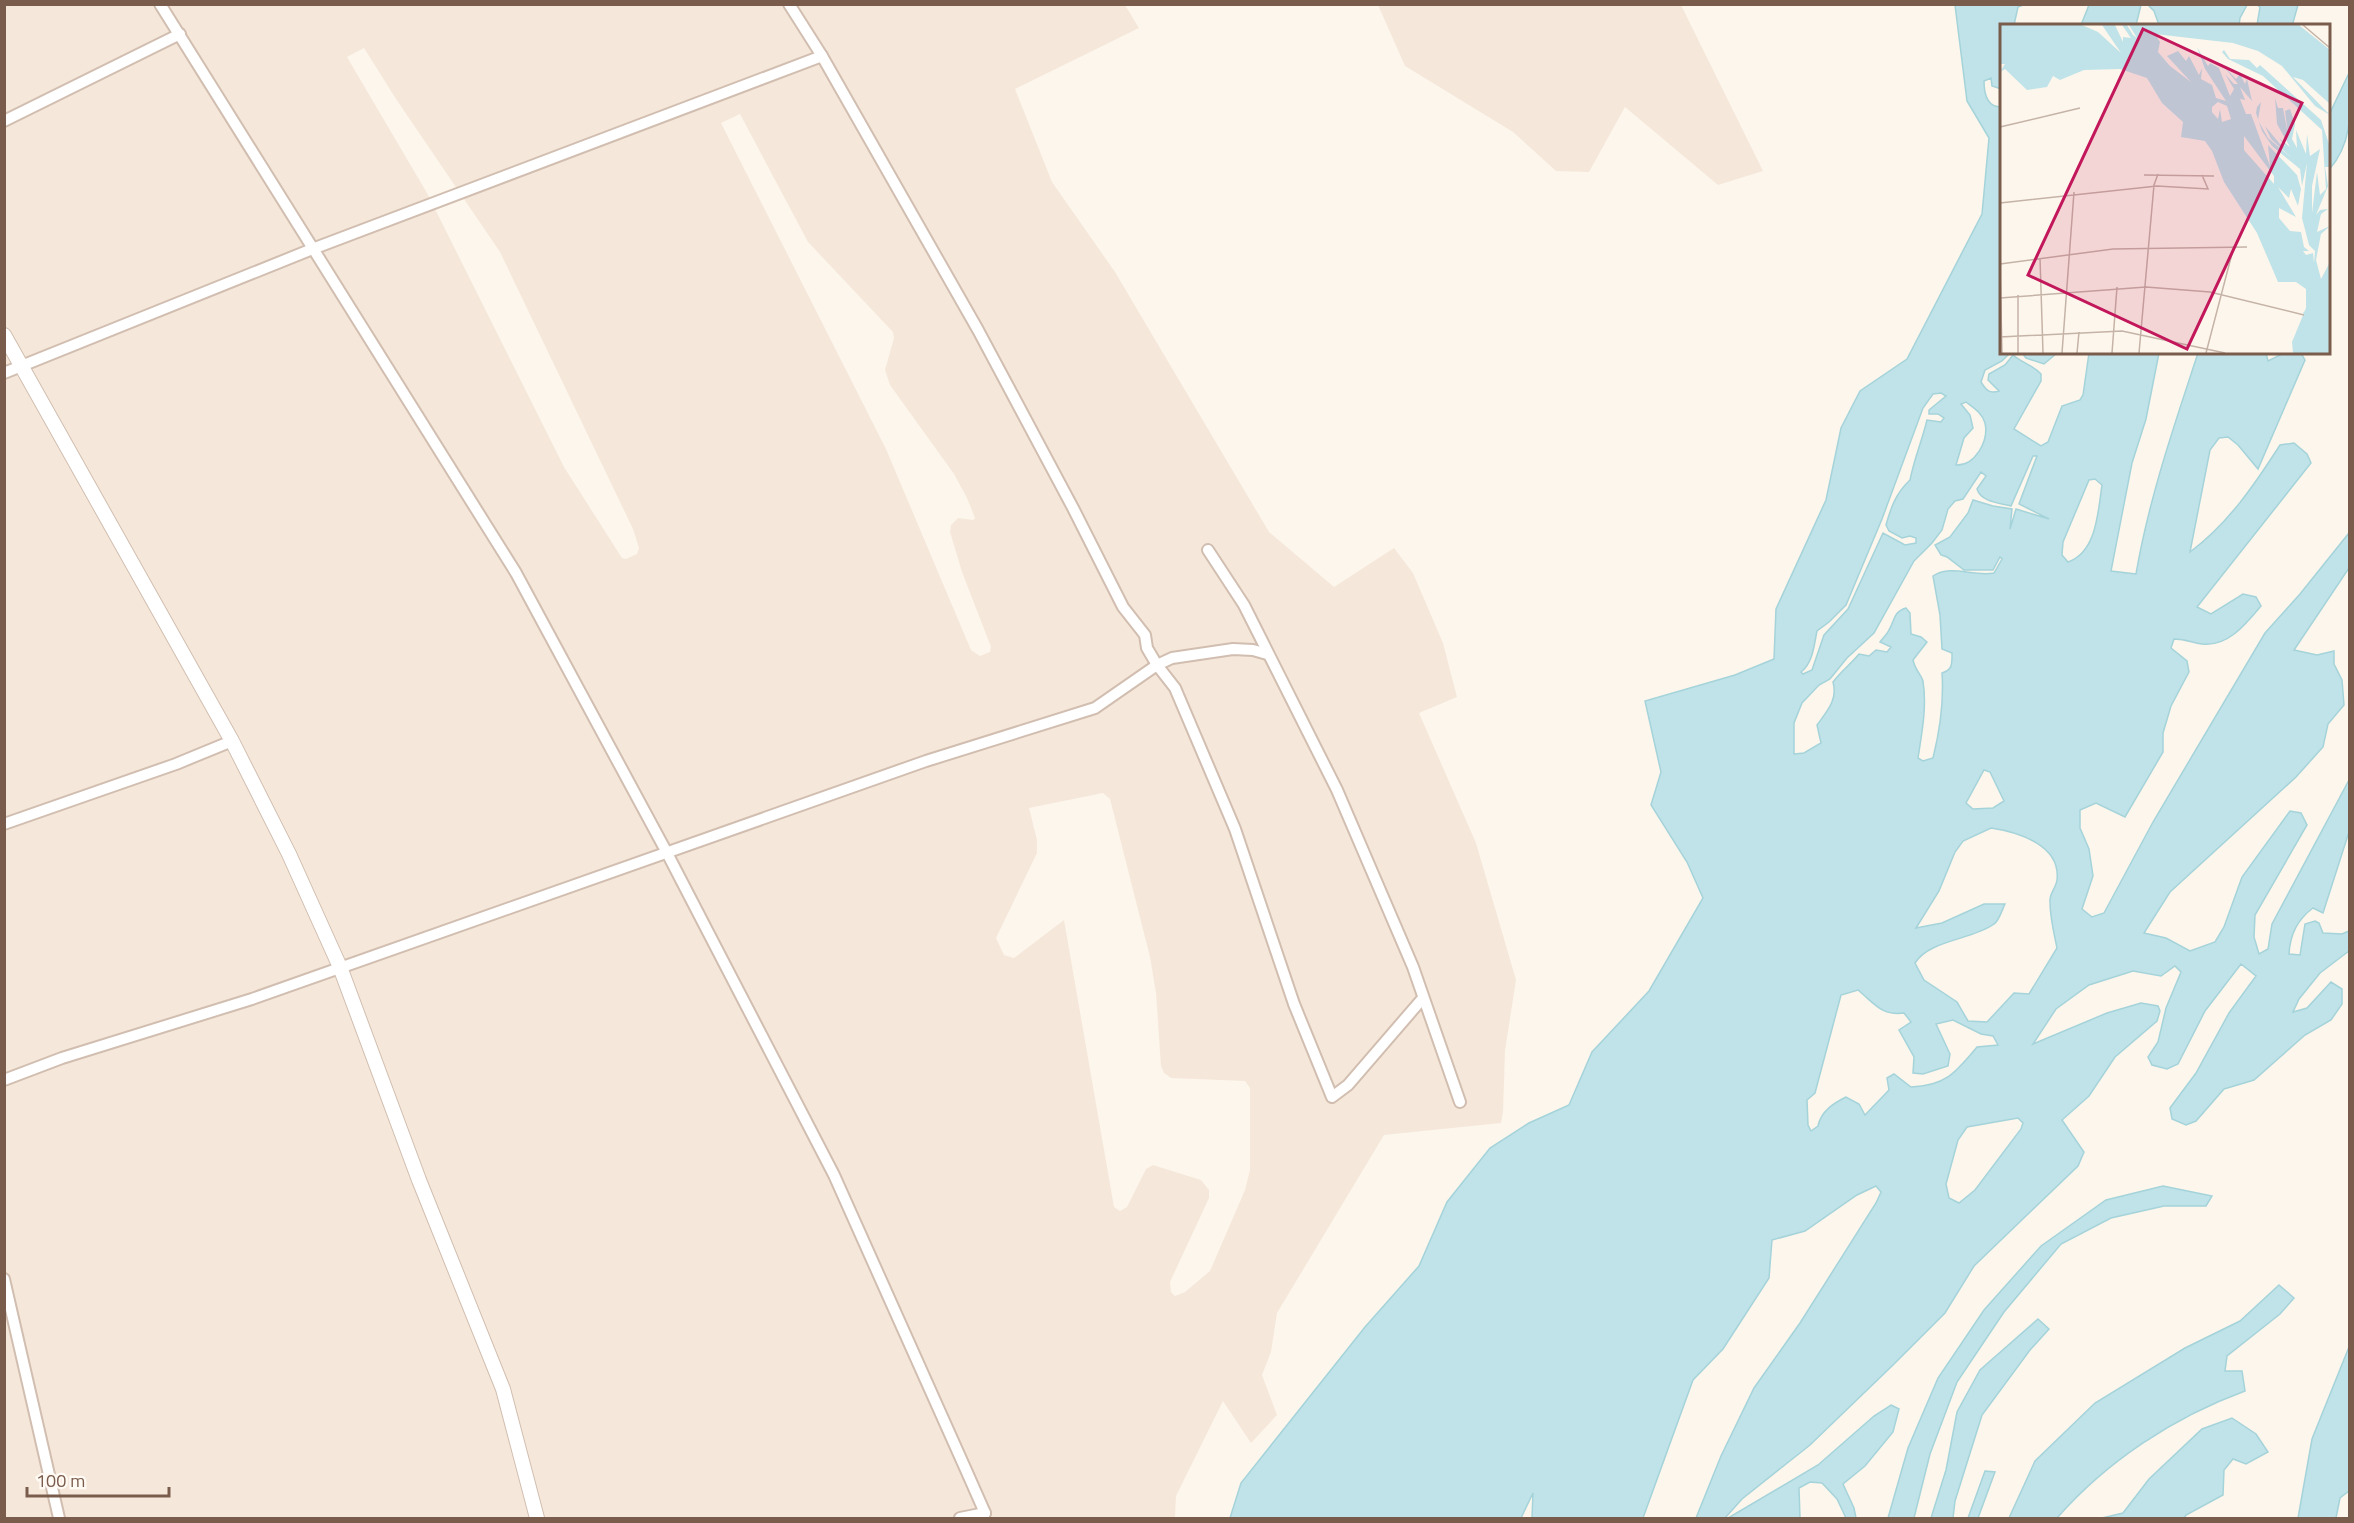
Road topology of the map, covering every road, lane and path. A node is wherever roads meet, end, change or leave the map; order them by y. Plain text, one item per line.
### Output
1 (160, 4) edge
2 (789, 4) edge
3 (180, 34) junction
4 (822, 56) junction
5 (4, 121) edge
6 (315, 248) junction
7 (4, 335) edge
8 (23, 366) junction
9 (4, 373) edge
10 (1208, 550) dead end
11 (1267, 654) junction
12 (1157, 665) junction
13 (232, 741) junction
14 (4, 824) edge
15 (666, 851) junction
16 (340, 967) junction
17 (1423, 998) junction
18 (4, 1080) edge
19 (1460, 1102) dead end
20 (4, 1279) edge
21 (984, 1516) edge
22 (59, 1518) edge
23 (537, 1518) edge
24 (960, 1518) edge

1 - 3 street
2 - 4 street
3 - 5 street
3 - 6 street
4 - 6 street
4 - 12 street
6 - 8 street
6 - 15 street
7 - 8 street
8 - 9 street
8 - 13 street
10 - 11 street
11 - 12 street
11 - 17 street
12 - 15 street
12 - 17 street
13 - 14 street
13 - 16 street
15 - 16 street
15 - 21 street
16 - 18 street
16 - 23 street
17 - 19 street
20 - 22 street
21 - 24 street

